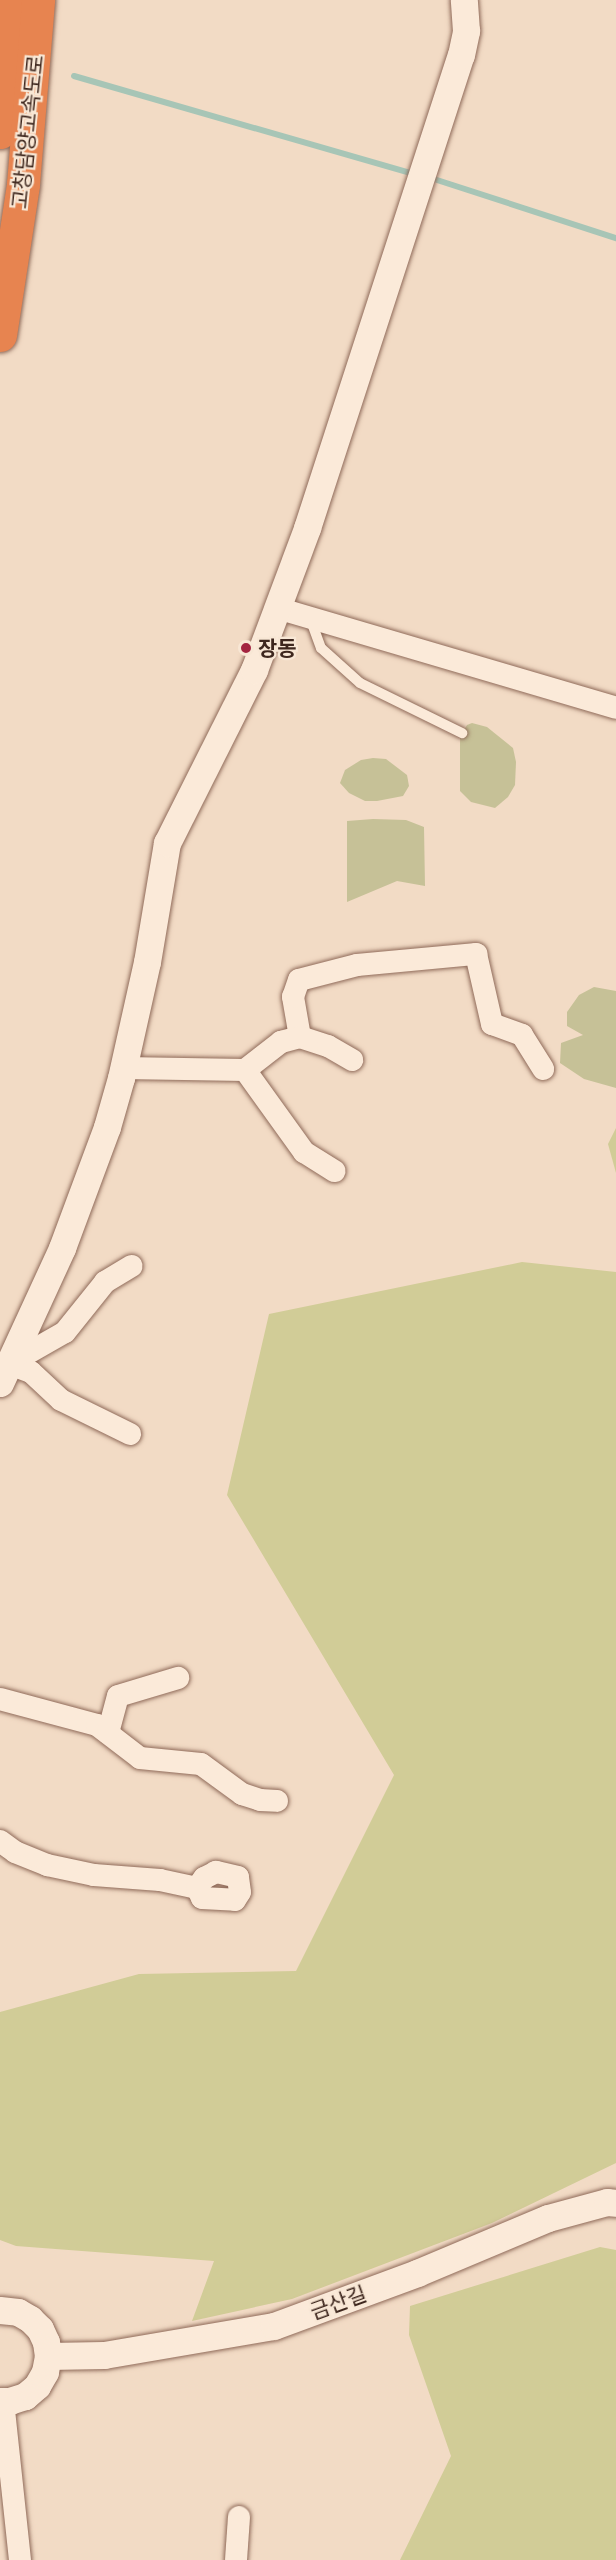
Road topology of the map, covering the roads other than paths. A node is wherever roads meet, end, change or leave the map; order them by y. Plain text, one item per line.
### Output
1 (9, 0) edge
2 (38, 0) edge
3 (464, 0) edge
4 (0, 132) edge
5 (0, 335) edge
6 (277, 608) junction
7 (310, 618) junction
8 (616, 708) edge
9 (462, 733) dead end
10 (300, 1037) junction
11 (352, 1060) dead end
12 (123, 1068) junction
13 (543, 1069) dead end
14 (245, 1070) junction
15 (334, 1171) dead end
16 (132, 1266) dead end
17 (5, 1374) edge
18 (130, 1434) dead end
19 (178, 1678) dead end
20 (0, 1699) edge
21 (108, 1733) junction
22 (277, 1801) dead end
23 (0, 1841) edge
24 (197, 1888) dead end
25 (616, 2203) edge
26 (0, 2310) edge
27 (48, 2356) junction
28 (1, 2401) edge
29 (238, 2517) dead end
30 (20, 2560) edge
31 (236, 2560) edge

1 - 4 highway, 고창담양고속도로
2 - 5 highway, 고창담양고속도로
3 - 6 street
6 - 7 street
6 - 12 street
7 - 8 street
7 - 9 lane
10 - 11 street
10 - 13 street
10 - 14 street
12 - 14 street
12 - 17 street
14 - 15 street
16 - 17 street
17 - 18 street
19 - 21 street
20 - 21 street
21 - 22 street
23 - 24 street
25 - 27 street, 금산길
26 - 27 street
27 - 28 street
28 - 30 street
29 - 31 street

